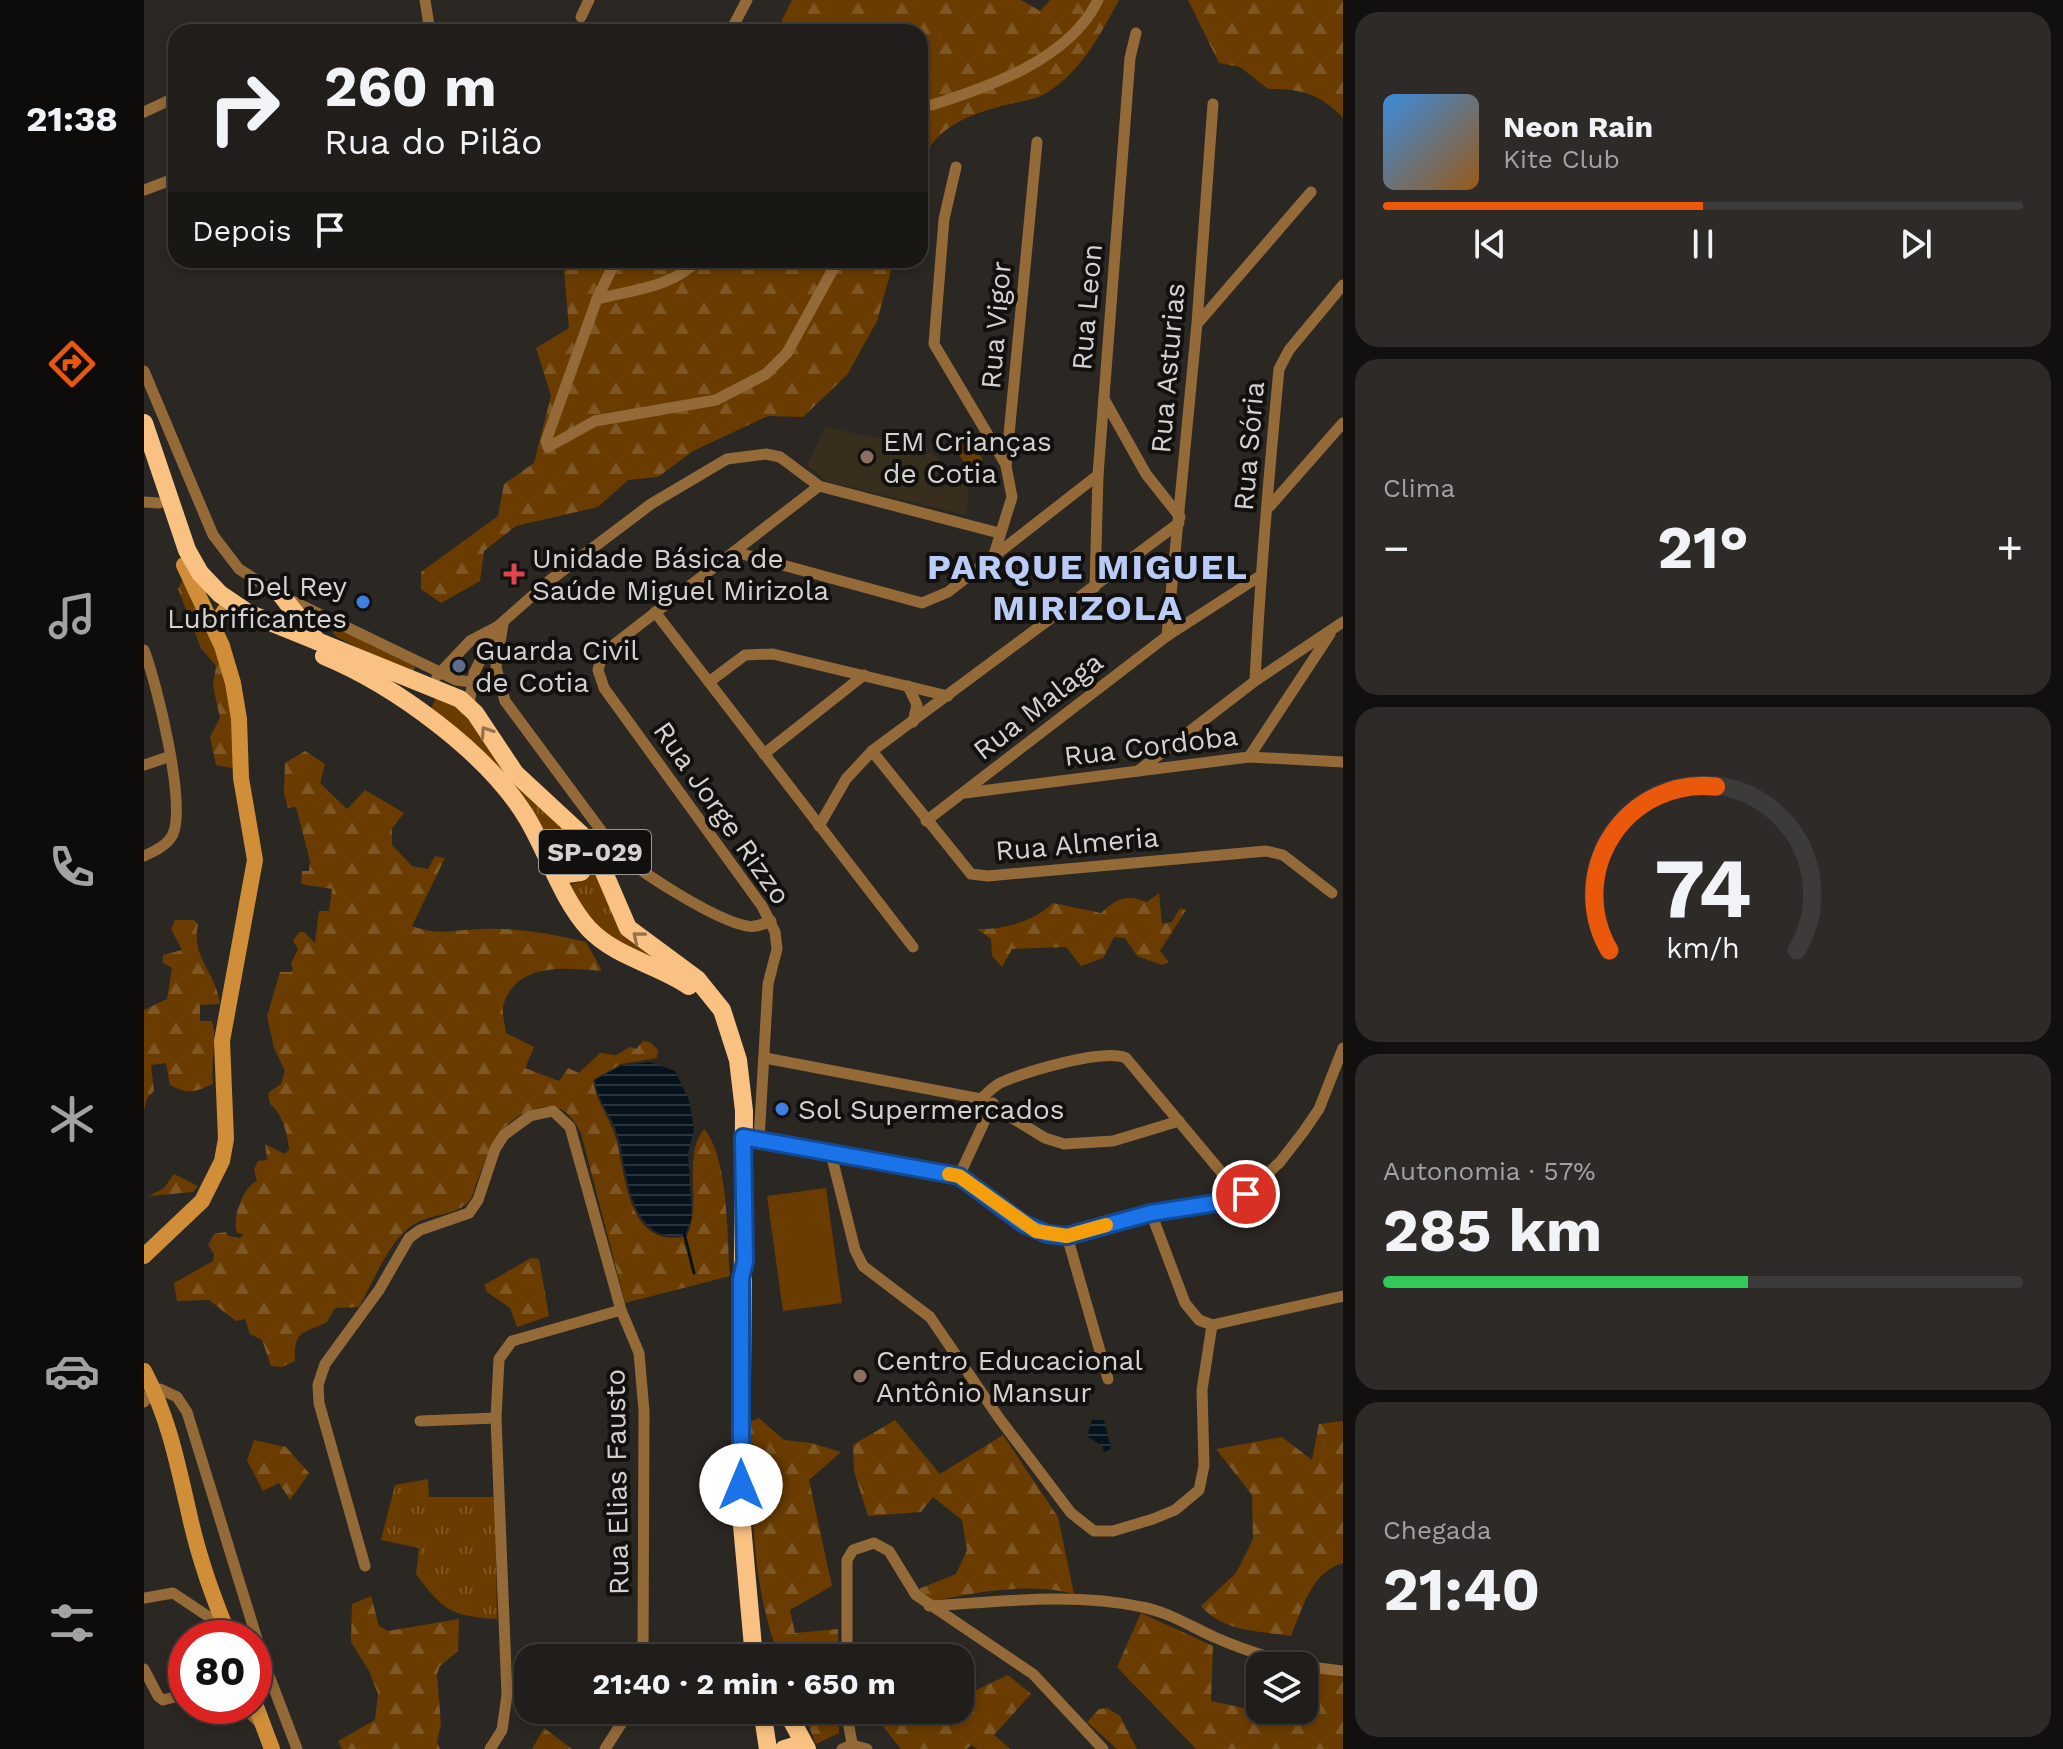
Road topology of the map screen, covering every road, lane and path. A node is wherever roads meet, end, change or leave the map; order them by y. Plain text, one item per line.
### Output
1 (425, 0) edge
2 (589, 0) edge
3 (747, 0) edge
4 (1098, 0) edge
5 (581, 17) dead end
6 (429, 24) edge
7 (734, 24) edge
8 (1136, 33) dead end
9 (168, 101) edge
10 (928, 103) edge
11 (1213, 104) dead end
12 (144, 112) edge
13 (1037, 142) dead end
14 (956, 167) dead end
15 (168, 181) edge
16 (144, 190) edge
17 (1311, 192) dead end
18 (612, 268) edge
19 (690, 268) edge
20 (834, 268) edge
21 (1343, 285) edge
22 (597, 299) junction
23 (1197, 323) junction
24 (144, 371) edge
25 (1104, 398) junction
26 (144, 423) edge
27 (1343, 423) edge
28 (1328, 441) junction
29 (144, 442) edge
30 (1343, 443) edge
31 (1006, 466) junction
32 (144, 470) edge
33 (1098, 475) junction
34 (162, 483) junction
35 (819, 486) junction
36 (151, 502) edge
37 (1269, 507) junction
38 (1179, 520) junction
39 (999, 533) junction
40 (735, 552) junction
41 (993, 558) junction
42 (184, 565) junction
43 (1260, 576) junction
44 (1095, 587) junction
45 (282, 596) junction
46 (225, 610) junction
47 (655, 612) junction
48 (501, 623) junction
49 (1338, 626) edge
50 (213, 627) junction
51 (1167, 636) junction
52 (317, 641) junction
53 (144, 650) edge
54 (457, 652) junction
55 (478, 663) junction
56 (864, 675) junction
57 (436, 678) junction
58 (1255, 681) junction
59 (471, 682) junction
60 (709, 682) junction
61 (908, 686) junction
62 (948, 696) junction
63 (469, 705) junction
64 (428, 719) junction
65 (913, 723) junction
66 (872, 751) junction
67 (764, 754) junction
68 (168, 757) junction
69 (1249, 757) junction
70 (1343, 762) edge
71 (144, 765) edge
72 (1137, 772) junction
73 (965, 793) junction
74 (926, 821) junction
75 (570, 822) junction
76 (819, 826) junction
77 (144, 856) edge
78 (553, 867) junction
79 (1332, 893) dead end
80 (771, 921) junction
81 (913, 947) dead end
82 (1343, 1048) edge
83 (765, 1058) junction
84 (981, 1099) junction
85 (993, 1103) junction
86 (1179, 1121) junction
87 (751, 1138) junction
88 (831, 1154) junction
89 (959, 1176) junction
90 (1216, 1203) junction
91 (1151, 1213) junction
92 (1067, 1236) junction
93 (144, 1256) edge
94 (741, 1279) junction
95 (1343, 1296) edge
96 (621, 1310) junction
97 (1212, 1325) junction
98 (144, 1371) edge
99 (1108, 1379) dead end
100 (149, 1396) edge
101 (496, 1418) junction
102 (420, 1421) dead end
103 (365, 1566) dead end
104 (144, 1598) edge
105 (928, 1606) junction
106 (210, 1620) edge
107 (224, 1620) edge
108 (750, 1630) junction
109 (643, 1644) edge
110 (752, 1644) edge
111 (756, 1644) edge
112 (847, 1644) edge
113 (144, 1669) edge
114 (1343, 1671) edge
115 (168, 1699) edge
116 (621, 1724) edge
117 (764, 1724) edge
118 (793, 1724) edge
119 (846, 1724) edge
120 (264, 1726) edge
121 (847, 1748) edge
122 (272, 1749) edge
123 (297, 1749) edge
124 (490, 1749) edge
125 (605, 1749) edge
126 (768, 1749) edge
127 (784, 1749) edge
128 (806, 1749) edge
129 (867, 1749) edge
130 (1103, 1749) edge

1 - 6 street
2 - 5 street
3 - 7 street
4 - 10 street
8 - 25 street, Rua Leon
9 - 12 street
11 - 23 street, Rua Asturias
13 - 31 street, Rua Vigor
14 - 31 street
15 - 16 street
17 - 23 street
18 - 22 street
19 - 22 street
20 - 22 street
21 - 37 street, Rua Sória
23 - 38 street, Rua Asturias
24 - 45 street
25 - 33 street, Rua Leon
25 - 38 street
26 - 34 highway, SP-029
27 - 28 street
28 - 30 street
28 - 37 street
29 - 34 highway
31 - 39 street, Rua Vigor
32 - 36 highway, SP-029
33 - 41 street
33 - 44 street, Rua Leon
34 - 52 highway, SP-029
35 - 39 street
35 - 40 street, Rua Jorge Rizzo
35 - 48 street
36 - 42 highway, SP-029
37 - 43 street, Rua Sória
38 - 44 street
38 - 51 street, Rua Asturias
39 - 41 street, Rua Vigor
40 - 41 street
40 - 47 street, Rua Jorge Rizzo
42 - 46 highway, SP-029
42 - 50 main road
43 - 51 street, Rua Malaga
43 - 58 street, Rua Sória
44 - 62 street
45 - 52 highway
45 - 57 street
46 - 50 main road
46 - 64 highway, SP-029
47 - 60 street
47 - 80 street, Rua Jorge Rizzo
48 - 54 street
48 - 55 street
48 - 80 street
49 - 58 street
49 - 69 street
50 - 93 main road
51 - 73 street, Rua Malaga
52 - 57 highway, SP-029
53 - 68 street
54 - 55 street
54 - 57 street
55 - 59 street
56 - 60 street
56 - 61 street
56 - 67 street
57 - 59 street
57 - 63 highway, SP-029
57 - 64 highway
58 - 72 street
59 - 63 street
60 - 67 street
61 - 62 street
61 - 65 street
62 - 65 street
75 -> 63 highway, SP-029
64 - 78 highway, SP-029
65 - 66 street
66 - 74 street, Rua Almeria
66 - 76 street
67 - 76 street
68 - 71 street
68 - 77 street
69 - 70 street, Rua Cordoba
69 - 72 street, Rua Cordoba
72 - 73 street, Rua Cordoba
73 - 74 street, Rua Malaga
74 - 79 street, Rua Almeria
75 - 78 highway, SP-029
87 -> 75 highway, SP-029
76 - 81 street
78 - 94 highway, SP-029
80 - 83 street, Rua Jorge Rizzo
82 - 90 street
83 - 84 street
83 - 87 street, Rua Jorge Rizzo
84 - 85 street
84 - 86 street
85 - 86 street
85 - 89 street
86 - 90 street
87 - 88 street
87 - 94 highway, SP-029
88 - 89 street
88 - 97 street
89 - 92 street
90 - 91 street
91 - 92 street
91 - 97 street
92 - 99 street
94 - 108 highway, SP-029
95 - 97 street
96 - 101 street
96 - 103 street, Rua Elias Fausto
96 - 109 street, Rua Elias Fausto
98 - 100 main road
100 - 107 main road
100 - 123 street
101 - 102 street
101 - 124 street
104 - 106 street
105 - 112 street
105 - 114 street
105 - 130 street
108 - 110 highway, SP-029
108 - 111 highway, SP-029
113 - 115 street
116 - 125 street
117 - 126 highway
118 - 128 highway
119 - 121 street
120 - 122 main road
121 - 129 street
127 - 128 highway

